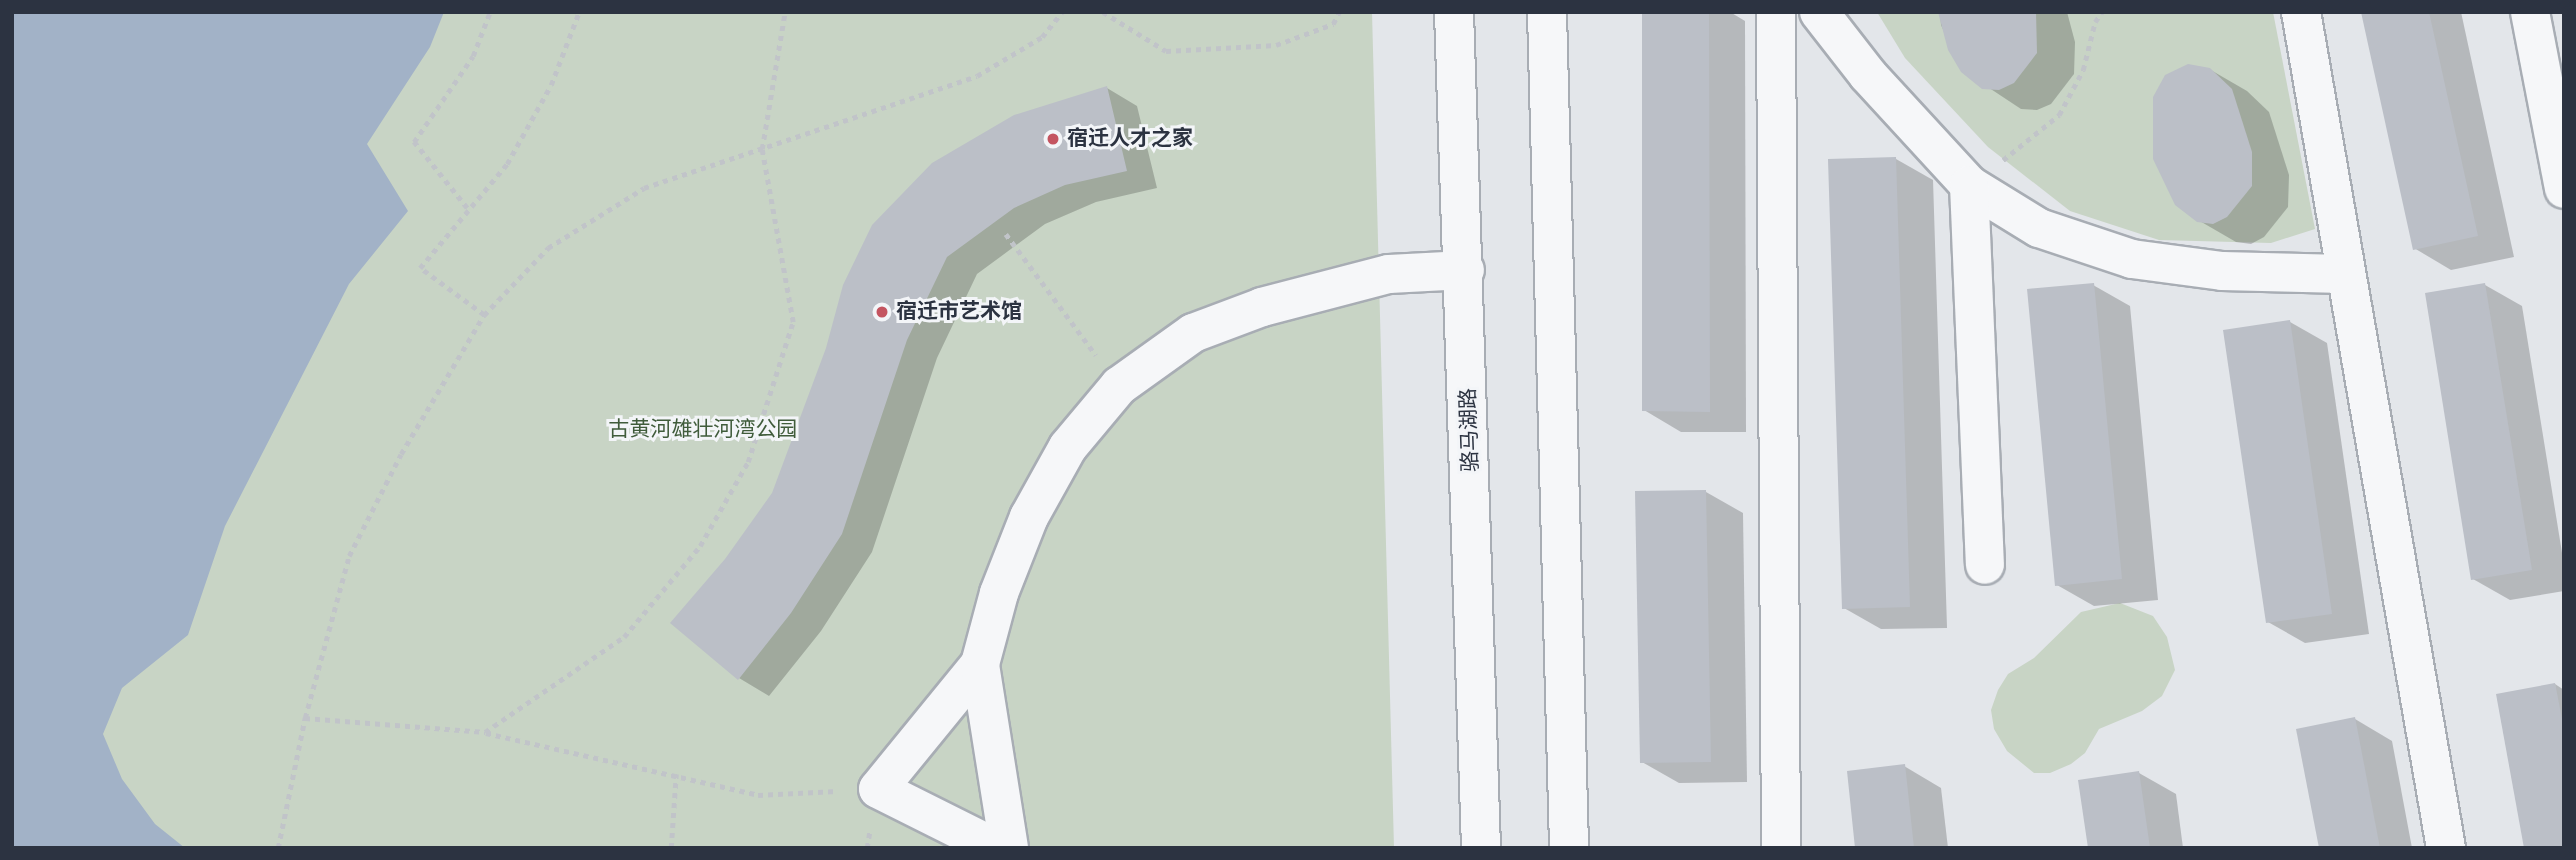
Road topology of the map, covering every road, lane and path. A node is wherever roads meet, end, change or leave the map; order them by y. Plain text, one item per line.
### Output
1 (490, 12) edge
2 (579, 12) edge
3 (785, 12) edge
4 (1062, 12) edge
5 (1103, 12) edge
6 (1339, 12) edge
7 (1454, 12) edge
8 (1547, 12) edge
9 (1776, 12) edge
10 (1819, 12) edge
11 (2102, 12) edge
12 (2301, 12) edge
13 (2530, 12) edge
14 (762, 149) junction
15 (1969, 185) junction
16 (2564, 189) edge
17 (467, 208) junction
18 (1006, 233) dead end
19 (1465, 270) junction
20 (2344, 275) junction
21 (484, 315) junction
22 (1119, 386) junction
23 (1985, 565) dead end
24 (980, 664) junction
25 (305, 718) junction
26 (485, 732) junction
27 (676, 774) junction
28 (878, 789) junction
29 (278, 848) edge
30 (671, 848) edge
31 (996, 848) edge
32 (1009, 848) edge
33 (1481, 848) edge
34 (1569, 848) edge
35 (1781, 848) edge
36 (2446, 848) edge

1 - 17 path
2 - 17 path
3 - 14 path
4 - 14 path
5 - 6 path
7 - 19 street, 骆马湖路
8 - 34 street
9 - 35 street
10 - 15 street
11 - 15 path
12 - 20 street
13 - 16 street
14 - 21 path
14 - 26 path
15 - 20 street
15 - 23 street
17 - 21 path
18 - 22 path
19 - 22 street
19 - 33 street, 骆马湖路
20 - 36 street
21 - 25 path
22 - 24 street
24 - 28 street
24 - 32 street
25 - 26 path
25 - 29 path
26 - 27 path
27 - 28 path
27 - 30 path
28 - 31 street

